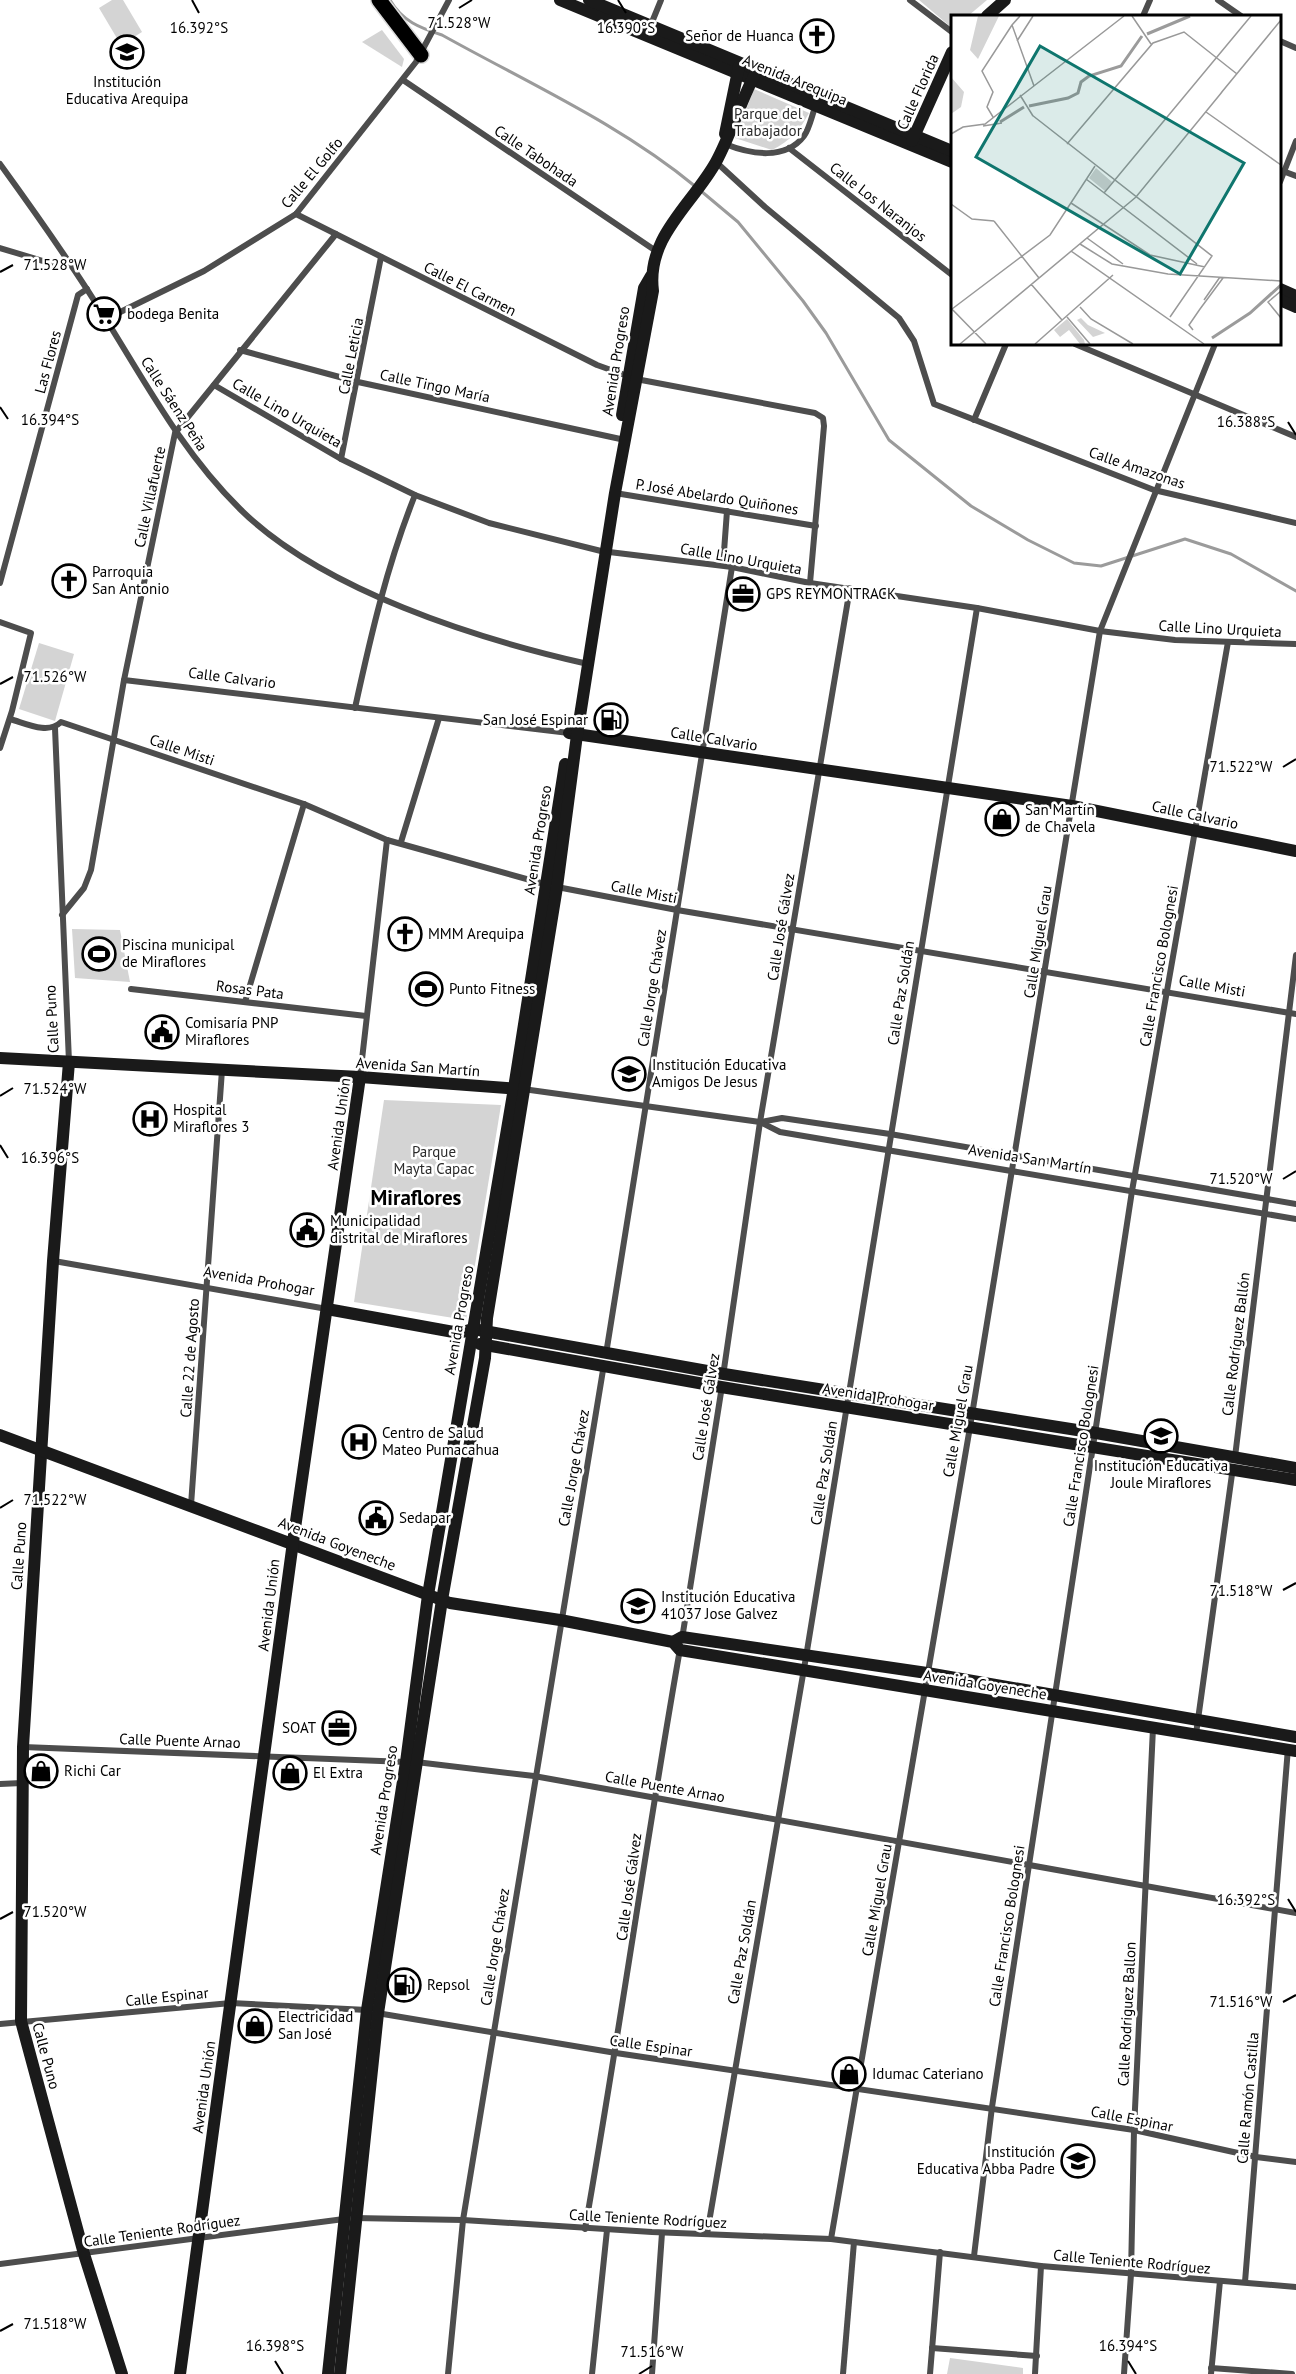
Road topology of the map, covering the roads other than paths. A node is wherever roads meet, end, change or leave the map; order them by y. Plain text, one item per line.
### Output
1 (379, 0) edge
2 (449, 0) edge
3 (560, 0) edge
4 (589, 0) edge
5 (661, 0) edge
6 (910, 0) edge
7 (1005, 0) edge
8 (1150, 0) edge
9 (1218, 0) edge
10 (988, 15) edge
11 (1143, 15) edge
12 (1240, 15) edge
13 (648, 31) junction
14 (951, 31) edge
15 (1281, 41) edge
16 (1296, 48) edge
17 (951, 54) edge
18 (421, 55) junction
19 (738, 68) junction
20 (754, 75) junction
21 (403, 80) junction
22 (817, 100) junction
23 (913, 140) junction
24 (1296, 141) edge
25 (725, 144) junction
26 (789, 148) junction
27 (951, 151) edge
28 (951, 161) edge
29 (0, 164) edge
30 (714, 164) junction
31 (1282, 171) edge
32 (1296, 176) edge
33 (296, 214) junction
34 (336, 234) junction
35 (0, 248) edge
36 (656, 251) junction
37 (381, 257) junction
38 (67, 260) junction
39 (951, 274) edge
40 (87, 289) junction
41 (1281, 289) edge
42 (1296, 296) edge
43 (1281, 300) edge
44 (1296, 307) edge
45 (106, 319) junction
46 (1006, 345) edge
47 (1077, 345) edge
48 (1215, 345) edge
49 (240, 350) junction
50 (631, 377) junction
51 (358, 382) junction
52 (214, 385) junction
53 (1194, 395) junction
54 (974, 420) junction
55 (176, 433) junction
56 (1296, 437) edge
57 (623, 440) junction
58 (341, 459) junction
59 (1154, 490) junction
60 (615, 492) junction
61 (415, 495) junction
62 (727, 511) junction
63 (1296, 523) edge
64 (816, 526) junction
65 (604, 552) junction
66 (723, 565) junction
67 (732, 567) junction
68 (810, 583) junction
69 (0, 584) edge
70 (850, 588) junction
71 (380, 597) junction
72 (977, 608) junction
73 (0, 622) edge
74 (1100, 631) junction
75 (1228, 642) junction
76 (1296, 644) edge
77 (587, 664) junction
78 (124, 680) junction
79 (355, 708) junction
80 (10, 718) junction
81 (439, 718) junction
82 (55, 728) junction
83 (573, 734) junction
84 (113, 739) junction
85 (0, 748) edge
86 (701, 754) junction
87 (819, 769) junction
88 (948, 787) junction
89 (304, 804) junction
90 (1072, 806) junction
91 (1194, 831) junction
92 (387, 840) junction
93 (401, 842) junction
94 (1296, 851) edge
95 (552, 886) junction
96 (677, 910) junction
97 (62, 915) junction
98 (794, 928) junction
99 (921, 949) junction
100 (1296, 955) edge
101 (1046, 970) junction
102 (131, 989) dead end
103 (1168, 990) junction
104 (245, 1002) junction
105 (1287, 1012) junction
106 (1296, 1014) edge
107 (366, 1016) junction
108 (0, 1058) edge
109 (69, 1062) junction
110 (222, 1070) junction
111 (360, 1077) junction
112 (518, 1089) junction
113 (645, 1104) junction
114 (760, 1122) junction
115 (890, 1134) junction
116 (888, 1151) junction
117 (1015, 1155) junction
118 (1012, 1171) junction
119 (1134, 1176) junction
120 (1131, 1191) junction
121 (1265, 1198) junction
122 (1296, 1204) edge
123 (1263, 1213) junction
124 (1296, 1219) edge
125 (53, 1261) junction
126 (207, 1287) junction
127 (327, 1309) junction
128 (473, 1329) junction
129 (487, 1332) junction
130 (459, 1333) junction
131 (471, 1343) junction
132 (486, 1345) junction
133 (606, 1353) junction
134 (603, 1367) junction
135 (724, 1374) junction
136 (721, 1387) junction
137 (849, 1392) junction
138 (847, 1407) junction
139 (972, 1414) junction
140 (970, 1427) junction
141 (1096, 1433) junction
142 (0, 1435) edge
143 (1094, 1446) junction
144 (41, 1449) junction
145 (1234, 1462) junction
146 (1296, 1468) edge
147 (1296, 1480) edge
148 (191, 1505) junction
149 (292, 1542) junction
150 (428, 1595) junction
151 (442, 1600) junction
152 (560, 1620) junction
153 (678, 1643) junction
154 (805, 1663) junction
155 (927, 1673) junction
156 (924, 1690) junction
157 (1053, 1697) junction
158 (1051, 1711) junction
159 (1197, 1721) junction
160 (1154, 1728) junction
161 (1196, 1734) junction
162 (1293, 1736) edge
163 (23, 1747) junction
164 (1292, 1750) edge
165 (264, 1756) junction
166 (412, 1762) junction
167 (534, 1776) junction
168 (22, 1783) junction
169 (0, 1784) edge
170 (654, 1797) junction
171 (777, 1818) junction
172 (899, 1843) junction
173 (1028, 1867) junction
174 (1145, 1887) junction
175 (1276, 1909) junction
176 (1296, 1913) edge
177 (231, 2003) junction
178 (372, 2012) junction
179 (21, 2021) junction
180 (0, 2024) edge
181 (494, 2033) junction
182 (616, 2053) junction
183 (735, 2070) junction
184 (857, 2090) junction
185 (992, 2107) junction
186 (1134, 2130) junction
187 (1256, 2157) junction
188 (1296, 2162) edge
189 (351, 2218) junction
190 (463, 2220) junction
191 (585, 2229) junction
192 (607, 2230) junction
193 (662, 2233) junction
194 (707, 2234) junction
195 (197, 2238) junction
196 (831, 2239) junction
197 (854, 2242) junction
198 (940, 2252) junction
199 (84, 2254) junction
200 (974, 2256) junction
201 (0, 2265) edge
202 (1041, 2266) junction
203 (1131, 2274) junction
204 (1220, 2281) junction
205 (1245, 2282) junction
206 (1296, 2287) edge
207 (932, 2348) junction
208 (1037, 2356) junction
209 (1211, 2371) edge
210 (1280, 2373) edge
211 (122, 2374) edge
212 (180, 2374) edge
213 (328, 2374) edge
214 (340, 2374) edge
215 (448, 2374) edge
216 (592, 2374) edge
217 (652, 2374) edge
218 (843, 2374) edge
219 (930, 2374) edge
220 (1035, 2374) edge
221 (1124, 2374) edge
222 (1292, 2374) edge

1 - 18 main road
2 - 18 street, Calle El Golfo
3 - 13 main road, Avenida Arequipa
4 - 13 main road, Avenida Arequipa
5 - 13 street
6 - 14 street
7 - 10 main road
8 - 11 street
9 - 12 street
13 - 19 main road, Avenida Arequipa
15 - 16 street
17 - 23 main road, Calle Florida
18 - 21 street, Calle El Golfo
19 - 20 main road, Avenida Arequipa
19 - 25 main road, Avenida Progreso
20 - 22 main road, Avenida Arequipa
20 - 25 main road, Avenida Progreso
21 - 33 street, Calle El Golfo
21 - 36 street, Calle Tabohada
22 - 23 main road, Avenida Arequipa
22 - 26 street
23 - 27 main road, Avenida Arequipa
23 - 28 main road, Avenida Arequipa
24 - 31 street
25 - 26 street
25 - 30 main road, Avenida Progreso
26 - 39 street, Calle Los Naranjos
29 - 38 street, Calle Sáenz Peña
30 - 36 main road, Avenida Progreso
30 - 54 street, Calle Amazonas
31 - 32 street
33 - 34 street, Calle El Carmen
33 - 45 street, Calle El Golfo
34 - 37 street, Calle El Carmen
34 - 49 street, Calle Villafuerte
35 - 38 street
36 - 50 main road, Avenida Progreso
37 - 50 street, Calle El Carmen
37 - 51 street, Calle Leticia
38 - 40 street, Calle Sáenz Peña
40 - 45 street, Calle Sáenz Peña
40 - 69 street, Las Flores
41 - 42 main road
43 - 44 main road
45 - 55 street, Calle Sáenz Peña
46 - 54 street
47 - 53 street
48 - 53 street, Calle Miguel Grau
49 - 51 street, Calle Tingo María
49 - 52 street, Calle Villafuerte
50 - 57 main road, Avenida Progreso
50 - 64 street, Calle El Carmen
51 - 57 street, Calle Tingo María
51 - 58 street, Calle Leticia
52 - 55 street, Calle Villafuerte
52 - 58 street, Calle Lino Urquieta
53 - 56 street
53 - 59 street, Calle Miguel Grau
54 - 59 street, Calle Amazonas
55 - 71 street, Calle Sáenz Peña
55 - 78 street, Calle Villafuerte
57 - 60 main road, Avenida Progreso
57 - 65 main road, Avenida Progreso
58 - 61 street, Calle Lino Urquieta
59 - 63 street, Calle Amazonas
59 - 74 street, Calle Miguel Grau
60 - 62 street, P. José Abelardo Quiñones
60 - 65 main road, Avenida Progreso
61 - 65 street, Calle Lino Urquieta
61 - 71 street
62 - 64 street, P. José Abelardo Quiñones
62 - 66 street
64 - 68 street
65 - 66 street, Calle Lino Urquieta
65 - 77 main road, Avenida Progreso
66 - 67 street, Calle Lino Urquieta
67 - 68 street, Calle Lino Urquieta
67 - 86 street, Calle Jorge Chávez
68 - 70 street, Calle Lino Urquieta
70 - 72 street, Calle Lino Urquieta
70 - 87 street, Calle José Gálvez
71 - 77 street, Calle Sáenz Peña
71 - 79 street
72 - 74 street, Calle Lino Urquieta
72 - 88 street, Calle Paz Soldán
73 - 80 street
74 - 75 street, Calle Lino Urquieta
74 - 90 street, Calle Miguel Grau
75 - 76 street, Calle Lino Urquieta
75 - 91 street, Calle Francisco Bolognesi
77 - 83 main road, Avenida Progreso
78 - 79 street, Calle Calvario
78 - 84 street, Calle Villafuerte
79 - 81 street, Calle Calvario
80 - 82 street, Calle Misti
80 - 85 street
81 - 83 street, Calle Calvario
81 - 93 street
82 - 84 street, Calle Misti
82 - 97 street, Calle Puno
83 - 86 main road, Calle Calvario
83 - 95 main road, Avenida Progreso
84 - 89 street, Calle Misti
84 - 97 street, Calle Villafuerte
86 - 87 main road, Calle Calvario
86 - 96 street, Calle Jorge Chávez
87 - 88 main road, Calle Calvario
87 - 98 street, Calle José Gálvez
88 - 90 main road, Calle Calvario
88 - 99 street, Calle Paz Soldán
89 - 92 street, Calle Misti
89 - 104 street
90 - 91 main road, Calle Calvario
90 - 101 street, Calle Miguel Grau
91 - 94 main road, Calle Calvario
91 - 103 street, Calle Francisco Bolognesi
92 - 93 street, Calle Misti
92 - 107 street, Avenida Unión
93 - 95 street, Calle Misti
95 - 96 street, Calle Misti
95 - 112 main road, Avenida Progreso
96 - 98 street, Calle Misti
96 - 113 street, Calle Jorge Chávez
97 - 109 street, Calle Puno
98 - 99 street, Calle Misti
98 - 114 street, Calle José Gálvez
99 - 101 street, Calle Misti
99 - 115 street, Calle Paz Soldán
100 - 105 street, Calle Rodríguez Ballón
101 - 103 street, Calle Misti
101 - 117 street, Calle Miguel Grau
102 - 104 street, Rosas Pata
103 - 105 street, Calle Misti
103 - 119 street, Calle Francisco Bolognesi
104 - 107 street, Rosas Pata
105 - 106 street, Calle Misti
105 - 121 street, Calle Rodríguez Ballón
107 - 111 street, Avenida Unión
108 - 109 main road, Avenida San Martín
109 - 110 main road, Avenida San Martín
109 - 125 main road, Calle Puno
110 - 111 main road, Avenida San Martín
110 - 126 street, Calle 22 de Agosto
111 - 112 main road, Avenida San Martín
111 - 127 main road, Avenida Unión
112 - 113 street, Avenida San Martín
112 - 128 main road, Avenida Progreso
112 - 129 main road, Avenida Progreso
113 - 114 street, Avenida San Martín
113 - 133 street, Calle Jorge Chávez
114 - 115 street, Avenida San Martín
114 - 116 street, Avenida San Martín
114 - 135 street, Calle José Gálvez
115 - 116 street, Calle Paz Soldán
115 - 117 street, Avenida San Martín
116 - 118 street, Avenida San Martín
116 - 137 street, Calle Paz Soldán
117 - 118 street, Calle Miguel Grau
117 - 119 street, Avenida San Martín
118 - 120 street, Avenida San Martín
118 - 139 street, Calle Miguel Grau
119 - 120 street, Calle Francisco Bolognesi
119 - 121 street, Avenida San Martín
120 - 123 street, Avenida San Martín
120 - 141 street, Calle Francisco Bolognesi
121 - 122 street, Avenida San Martín
121 - 123 street, Calle Rodríguez Ballón
123 - 124 street, Avenida San Martín
123 - 145 street, Calle Rodríguez Ballón
125 - 126 street, Avenida Prohogar
125 - 144 main road, Calle Puno
126 - 127 street, Avenida Prohogar
126 - 148 street, Calle 22 de Agosto
127 - 130 main road, Avenida Prohogar
127 - 149 main road, Avenida Unión
128 - 129 main road, Avenida Prohogar
128 - 130 main road, Avenida Prohogar
128 - 131 main road, Avenida Progreso
129 - 132 main road, Avenida Progreso
129 - 133 main road, Avenida Prohogar
130 - 131 main road, Avenida Prohogar
131 - 132 main road, Avenida Prohogar
131 - 150 main road, Avenida Progreso
132 - 134 main road, Avenida Prohogar
132 - 151 main road, Avenida Progreso
133 - 134 street, Calle Jorge Chávez
133 - 135 main road, Avenida Prohogar
134 - 136 main road, Avenida Prohogar
134 - 152 street, Calle Jorge Chávez
135 - 136 street, Calle José Gálvez
135 - 137 main road, Avenida Prohogar
136 - 138 main road, Avenida Prohogar
136 - 153 street, Calle José Gálvez
137 - 138 street, Calle Paz Soldán
137 - 139 main road, Avenida Prohogar
138 - 140 main road, Avenida Prohogar
138 - 154 street, Calle Paz Soldán
139 - 140 street, Calle Miguel Grau
139 - 141 main road, Avenida Prohogar
140 - 143 main road, Avenida Prohogar
140 - 155 street, Calle Miguel Grau
141 - 143 street, Calle Francisco Bolognesi
141 - 145 main road, Avenida Prohogar
142 - 144 main road, Avenida Goyeneche
143 - 145 main road, Avenida Prohogar
143 - 157 street, Calle Francisco Bolognesi
144 - 148 main road, Avenida Goyeneche
144 - 163 main road, Calle Puno
145 - 146 main road, Avenida Prohogar
145 - 147 main road, Avenida Prohogar
145 - 159 street, Calle Rodríguez Ballón
148 - 149 main road, Avenida Goyeneche
149 - 150 main road, Avenida Goyeneche
149 - 165 main road, Avenida Unión
150 - 151 main road, Avenida Goyeneche
150 - 166 main road, Avenida Progreso
151 - 152 main road, Avenida Goyeneche
151 - 166 main road, Avenida Progreso
152 - 153 main road, Avenida Goyeneche
152 - 167 street, Calle Jorge Chávez
153 - 154 main road, Avenida Goyeneche
153 - 170 street, Calle José Gálvez
154 - 155 main road, Avenida Goyeneche
154 - 156 main road, Avenida Goyeneche
154 - 171 street, Calle Paz Soldán
155 - 156 street, Calle Miguel Grau
155 - 157 main road, Avenida Goyeneche
156 - 158 main road, Avenida Goyeneche
156 - 172 street, Calle Miguel Grau
157 - 158 street, Calle Francisco Bolognesi
157 - 159 main road, Avenida Goyeneche
158 - 160 main road, Avenida Goyeneche
158 - 173 street, Calle Francisco Bolognesi
159 - 161 street, Calle Rodríguez Ballón
159 - 162 main road, Avenida Goyeneche
160 - 161 main road, Avenida Goyeneche
160 - 174 street, Calle Rodriguez Ballon
161 - 164 main road, Avenida Goyeneche
162 - 164 street, Calle Ramón Castilla
163 - 165 street, Calle Puente Arnao
163 - 168 main road, Calle Puno
164 - 175 street, Calle Ramón Castilla
165 - 166 street, Calle Puente Arnao
165 - 177 main road, Avenida Unión
166 - 167 street, Calle Puente Arnao
166 - 178 main road, Avenida Progreso
167 - 170 street, Calle Puente Arnao
167 - 181 street, Calle Jorge Chávez
168 - 169 street
168 - 179 main road, Calle Puno
170 - 171 street, Calle Puente Arnao
170 - 182 street, Calle José Gálvez
171 - 172 street, Calle Puente Arnao
171 - 183 street, Calle Paz Soldán
172 - 173 street, Calle Puente Arnao
172 - 184 street, Calle Miguel Grau
173 - 174 street, Calle Puente Arnao
173 - 185 street, Calle Francisco Bolognesi
174 - 175 street, Calle Puente Arnao
174 - 186 street, Calle Rodriguez Ballon
175 - 176 street, Calle Puente Arnao
175 - 187 street, Calle Ramón Castilla
177 - 178 street, Calle Espinar
177 - 179 street, Calle Espinar
177 - 195 main road, Avenida Unión
178 - 181 street, Calle Espinar
178 - 189 main road, Avenida Progreso
179 - 180 street, Calle Espinar
179 - 199 main road, Calle Puno
181 - 182 street, Calle Espinar
181 - 190 street, Calle Jorge Chávez
182 - 183 street, Calle Espinar
182 - 191 street, Calle José Gálvez
183 - 184 street, Calle Espinar
183 - 194 street, Calle Paz Soldán
184 - 185 street, Calle Espinar
184 - 196 street, Calle Miguel Grau
185 - 186 street, Calle Espinar
185 - 200 street, Calle Francisco Bolognesi
186 - 187 street, Calle Espinar
186 - 203 street, Calle Rodriguez Ballon
187 - 188 street, Calle Espinar
187 - 205 street, Calle Ramón Castilla
189 - 190 street, Calle Teniente Rodríguez
189 - 195 street, Calle Teniente Rodríguez
189 - 213 main road, Avenida Progreso
189 - 214 main road, Avenida Progreso
190 - 191 street, Calle Teniente Rodríguez
190 - 215 street, Calle Jorge Chávez
191 - 192 street, Calle Teniente Rodríguez
192 - 193 street, Calle Teniente Rodríguez
192 - 216 street
193 - 194 street, Calle Teniente Rodríguez
193 - 217 street
194 - 196 street, Calle Teniente Rodríguez
195 - 199 street, Calle Teniente Rodríguez
195 - 212 main road, Avenida Unión
196 - 197 street, Calle Teniente Rodríguez
197 - 198 street, Calle Teniente Rodríguez
197 - 218 street
198 - 200 street, Calle Teniente Rodríguez
198 - 207 street
199 - 201 street, Calle Teniente Rodríguez
199 - 211 main road, Calle Puno
200 - 202 street, Calle Teniente Rodríguez
202 - 203 street, Calle Teniente Rodríguez
202 - 208 street
203 - 204 street, Calle Teniente Rodríguez
203 - 221 street, Calle Rodriguez Ballon
204 - 205 street, Calle Teniente Rodríguez
204 - 209 street
205 - 206 street, Calle Teniente Rodríguez
207 - 208 street
207 - 219 street
208 - 220 street
209 - 210 street
210 - 222 street

